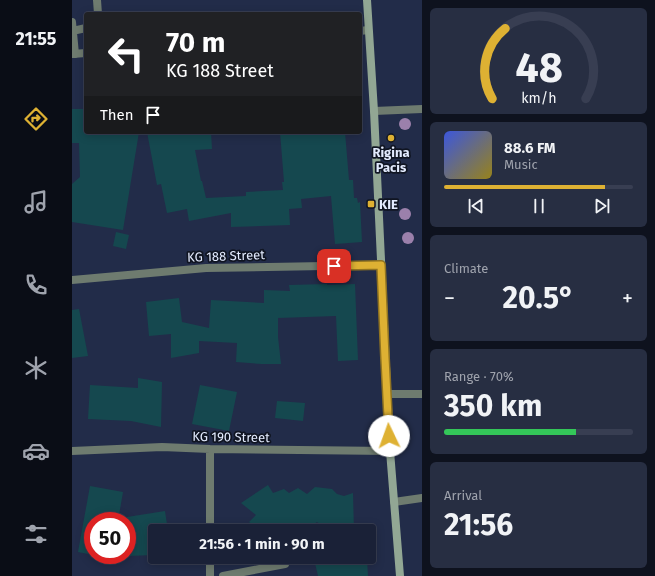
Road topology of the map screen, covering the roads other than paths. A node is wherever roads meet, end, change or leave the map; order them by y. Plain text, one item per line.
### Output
1 (97, 0) edge
2 (366, 0) edge
3 (98, 12) edge
4 (72, 28) edge
5 (84, 28) edge
6 (364, 31) edge
7 (84, 53) edge
8 (74, 54) edge
9 (422, 109) edge
10 (374, 111) junction
11 (381, 265) junction
12 (72, 280) edge
13 (386, 394) junction
14 (422, 394) edge
15 (210, 449) junction
16 (72, 451) edge
17 (390, 451) junction
18 (422, 498) edge
19 (394, 502) junction
20 (210, 524) edge
21 (210, 564) edge
22 (285, 564) dead end
23 (210, 576) edge
24 (223, 576) edge
25 (400, 576) edge

1 - 3 street
2 - 6 main road
4 - 5 street
4 - 8 street
6 - 10 main road
7 - 8 street
9 - 10 street
10 - 11 main road
11 - 12 street, KG 188 Street
11 - 13 main road
13 - 14 street
13 - 17 main road
15 - 16 street, KG 190 Street
15 - 17 street, KG 190 Street
15 - 20 street
17 - 19 main road
18 - 19 street
19 - 25 main road
21 - 23 street
22 - 24 street

